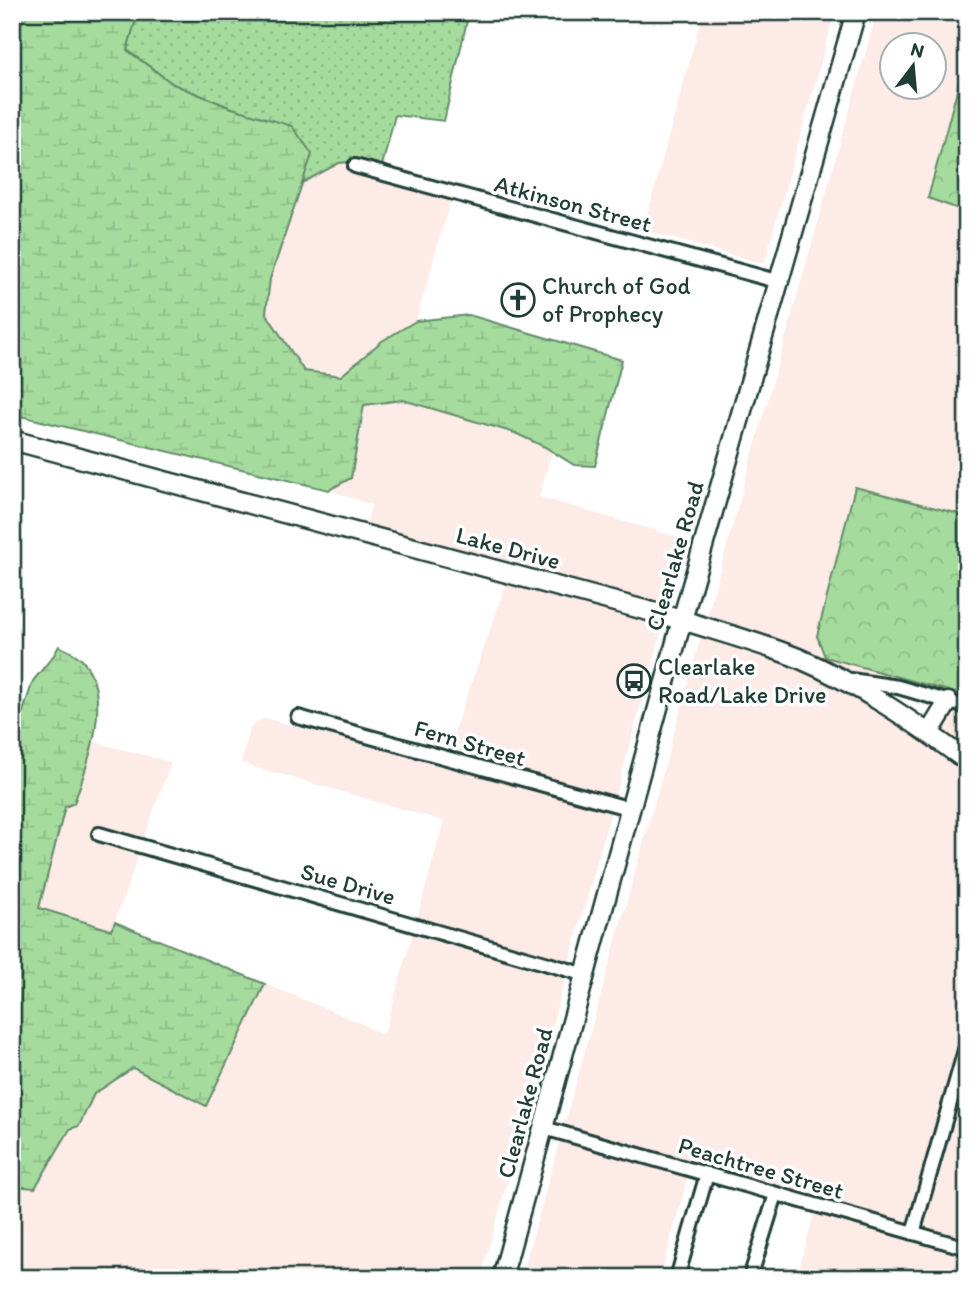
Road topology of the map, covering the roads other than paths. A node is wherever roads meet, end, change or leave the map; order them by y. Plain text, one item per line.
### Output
1 (856, 12) edge
2 (355, 166) dead end
3 (780, 282) junction
4 (12, 440) edge
5 (681, 620) junction
6 (838, 678) junction
7 (948, 702) junction
8 (967, 707) edge
9 (298, 716) dead end
10 (929, 733) junction
11 (967, 761) edge
12 (631, 809) junction
13 (99, 834) dead end
14 (586, 975) junction
15 (967, 1043) edge
16 (544, 1128) junction
17 (707, 1174) junction
18 (776, 1194) junction
19 (914, 1233) junction
20 (967, 1248) edge
21 (502, 1278) edge
22 (677, 1278) edge
23 (750, 1278) edge

1 - 3 main road, Clearlake Road
2 - 3 street, Atkinson Street
3 - 5 main road, Clearlake Road
4 - 5 main road, Lake Drive
5 - 6 main road, Lake Drive
5 - 12 main road, Clearlake Road
6 - 7 street
6 - 10 main road, Lake Drive
7 - 8 street
7 - 10 main road
9 - 12 street, Fern Street
10 - 11 main road, Lake Drive
12 - 14 main road, Clearlake Road
13 - 14 street, Sue Drive
14 - 16 main road, Clearlake Road
15 - 19 street
16 - 17 street, Peachtree Street
16 - 21 main road, Clearlake Road
17 - 18 street, Peachtree Street
17 - 22 street
18 - 19 street, Peachtree Street
18 - 23 street
19 - 20 street, Peachtree Street

